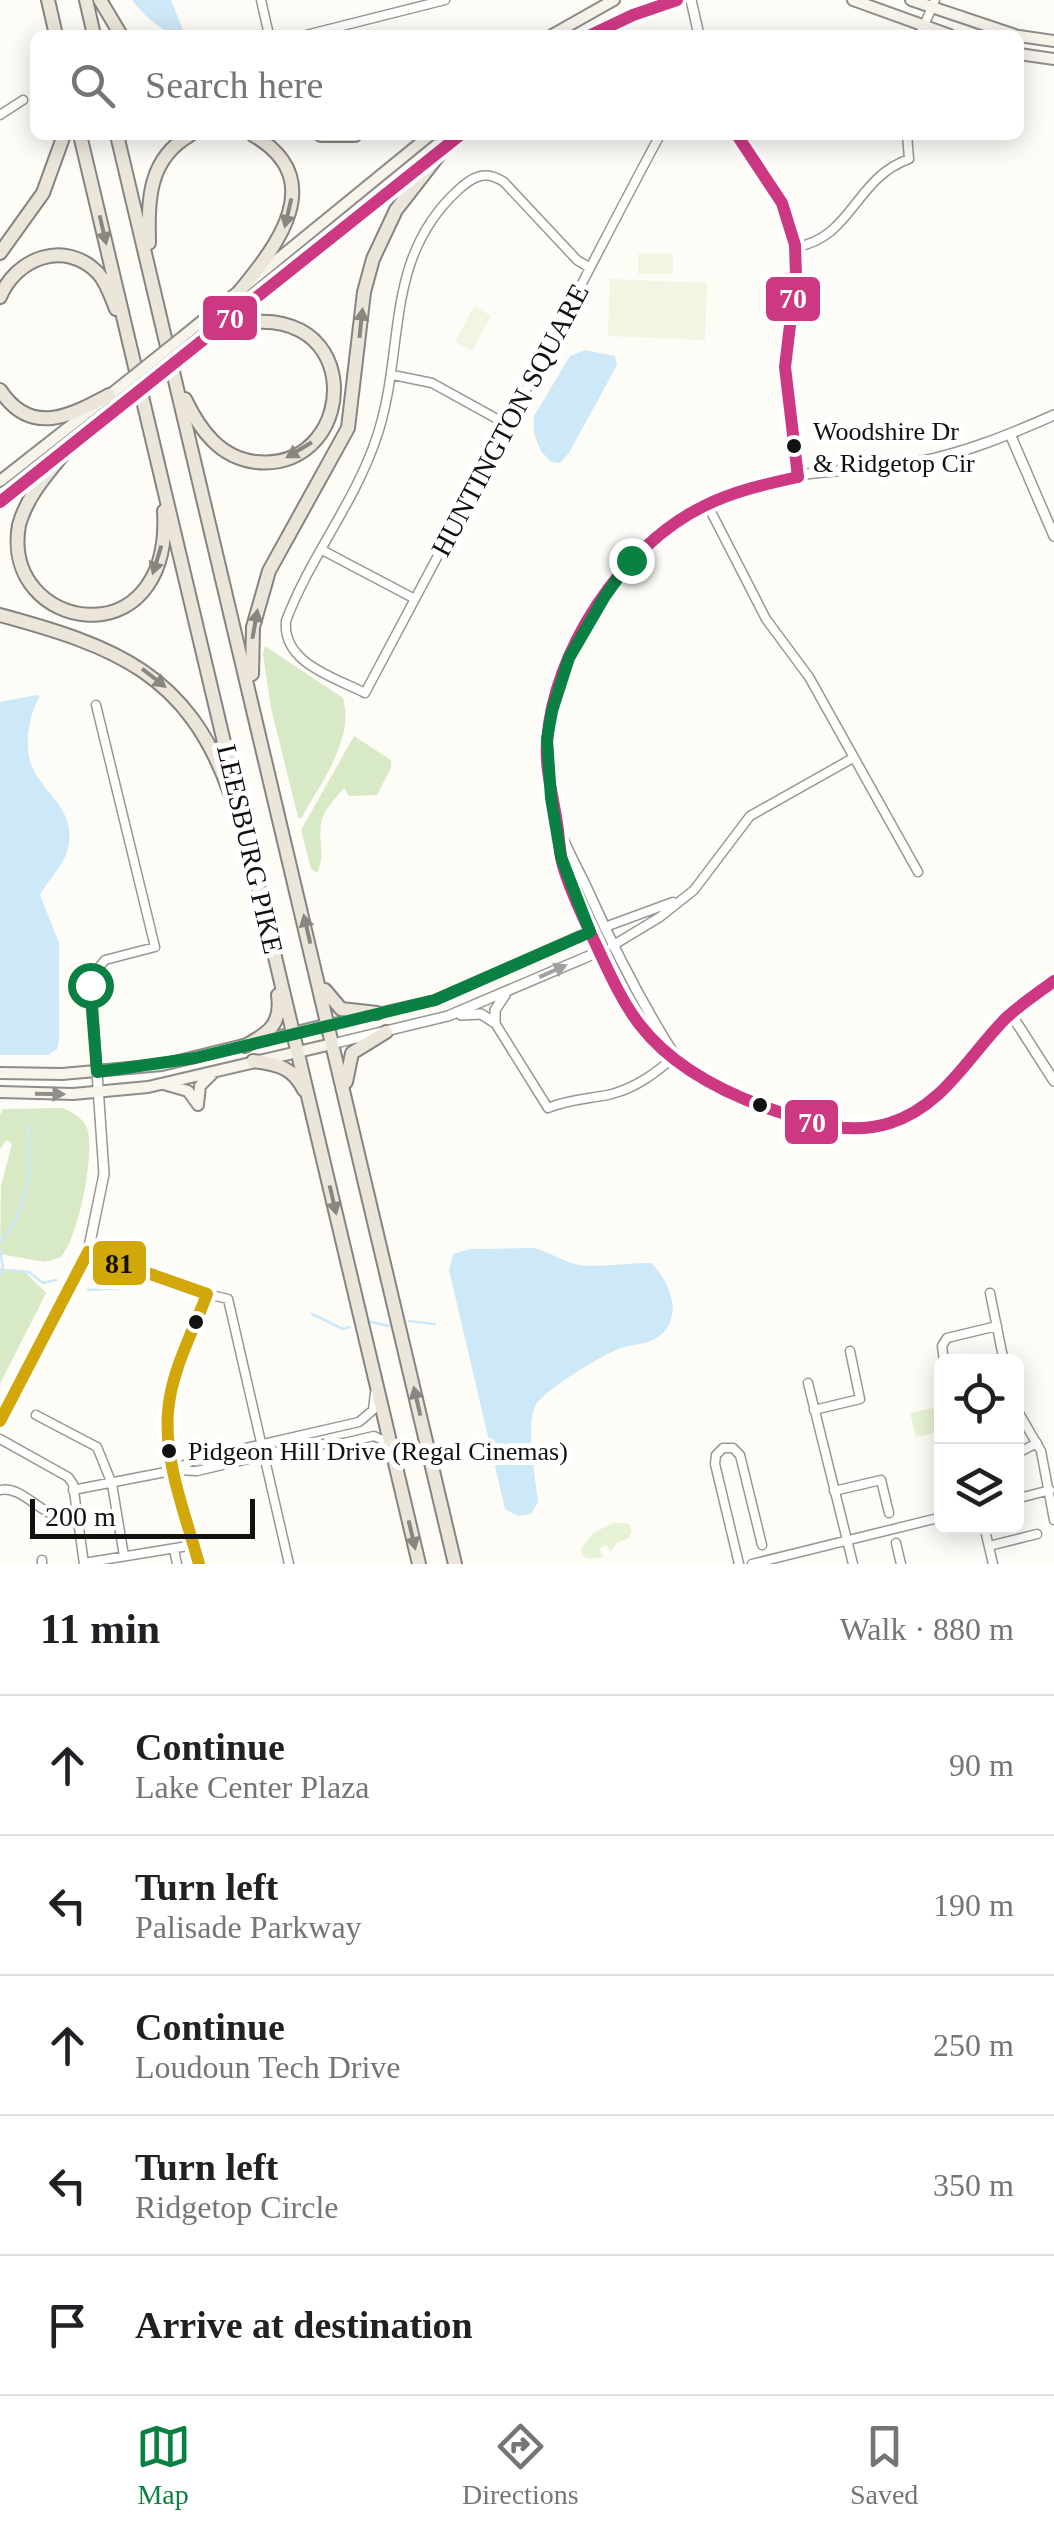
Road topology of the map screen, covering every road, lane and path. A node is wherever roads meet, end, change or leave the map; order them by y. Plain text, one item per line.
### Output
1 (48, 0) edge
2 (86, 0) edge
3 (100, 0) edge
4 (261, 0) edge
5 (446, 0) edge
6 (614, 0) edge
7 (677, 0) edge
8 (691, 0) edge
9 (853, 0) edge
10 (911, 0) edge
11 (933, 4) edge
12 (55, 30) edge
13 (93, 30) edge
14 (118, 30) edge
15 (268, 30) edge
16 (326, 30) edge
17 (561, 30) edge
18 (601, 30) edge
19 (698, 30) edge
20 (922, 30) edge
21 (1003, 30) edge
22 (1024, 36) edge
23 (1054, 41) edge
24 (1024, 55) edge
25 (1054, 58) edge
26 (23, 100) dead end
27 (0, 115) edge
28 (62, 140) edge
29 (81, 140) edge
30 (119, 140) edge
31 (184, 140) edge
32 (260, 140) edge
33 (424, 140) edge
34 (454, 140) edge
35 (657, 140) edge
36 (740, 140) edge
37 (907, 140) edge
38 (445, 147) junction
39 (796, 246) junction
40 (0, 253) edge
41 (590, 268) junction
42 (150, 271) junction
43 (238, 292) junction
44 (0, 297) edge
45 (213, 331) junction
46 (130, 342) junction
47 (393, 375) junction
48 (174, 376) junction
49 (0, 390) edge
50 (109, 396) junction
51 (1054, 415) edge
52 (508, 425) junction
53 (1010, 434) junction
54 (74, 441) junction
55 (158, 464) junction
56 (798, 477) junction
57 (0, 481) edge
58 (0, 502) edge
59 (706, 504) junction
60 (1054, 536) edge
61 (322, 550) junction
62 (415, 599) junction
63 (0, 615) edge
64 (96, 705) dead end
65 (258, 721) junction
66 (853, 758) junction
67 (559, 830) junction
68 (251, 854) junction
69 (918, 872) dead end
70 (682, 899) junction
71 (604, 928) junction
72 (590, 932) junction
73 (270, 938) junction
74 (612, 946) junction
75 (600, 951) junction
76 (317, 975) junction
77 (1054, 981) edge
78 (507, 992) junction
79 (378, 1013) junction
80 (1011, 1014) junction
81 (448, 1016) junction
82 (495, 1023) junction
83 (328, 1024) junction
84 (295, 1032) junction
85 (386, 1032) junction
86 (332, 1044) junction
87 (245, 1046) junction
88 (298, 1051) junction
89 (675, 1056) junction
90 (253, 1061) junction
91 (97, 1072) junction
92 (215, 1072) junction
93 (0, 1073) edge
94 (1054, 1081) edge
95 (161, 1084) junction
96 (0, 1092) edge
97 (100, 1092) junction
98 (344, 1094) junction
99 (310, 1105) junction
100 (88, 1252) junction
101 (990, 1293) dead end
102 (207, 1294) junction
103 (997, 1326) junction
104 (850, 1352) dead end
105 (943, 1354) edge
106 (1002, 1354) edge
107 (373, 1372) junction
108 (808, 1383) dead end
109 (814, 1410) junction
110 (36, 1415) dead end
111 (0, 1421) edge
112 (1024, 1421) edge
113 (0, 1439) edge
114 (1037, 1443) junction
115 (260, 1444) junction
116 (391, 1447) junction
117 (1024, 1450) edge
118 (263, 1456) junction
119 (176, 1470) junction
120 (112, 1484) junction
121 (1052, 1489) edge
122 (0, 1490) edge
123 (74, 1490) junction
124 (834, 1492) junction
125 (1024, 1497) edge
126 (1054, 1502) edge
127 (889, 1514) dead end
128 (77, 1516) junction
129 (934, 1519) edge
130 (1054, 1520) edge
131 (986, 1534) edge
132 (1038, 1534) dead end
133 (846, 1541) junction
134 (896, 1544) dead end
135 (194, 1545) junction
136 (762, 1545) dead end
137 (989, 1546) junction
138 (174, 1549) junction
139 (124, 1556) junction
140 (84, 1564) edge
141 (177, 1564) edge
142 (198, 1564) edge
143 (290, 1564) edge
144 (419, 1564) edge
145 (455, 1564) edge
146 (738, 1564) edge
147 (752, 1564) edge
148 (852, 1564) edge
149 (901, 1564) edge
150 (993, 1564) edge

1 - 12 highway
2 - 13 highway
3 - 14 highway
4 - 15 street
5 - 16 street
6 - 17 main road
7 - 18 main road
8 - 19 street
9 - 20 main road
10 - 11 main road
11 - 20 street
11 - 21 main road
22 - 23 main road
24 - 25 main road
26 - 27 street
28 - 40 highway
29 -> 46 highway, LEESBURG PIKE
30 - 42 highway, LEESBURG PIKE
31 - 42 highway
32 -> 43 highway
33 - 43 main road
34 - 38 main road
35 - 41 street
36 - 39 street
37 - 39 street
38 - 45 main road
65 -> 38 highway
39 - 56 street
41 - 47 street, HUNTINGTON SQUARE
41 - 52 street, HUNTINGTON SQUARE
42 - 48 highway, LEESBURG PIKE
43 - 50 main road, bridge
44 - 46 highway
45 -> 48 highway
45 - 54 main road, bridge
46 - 55 highway, LEESBURG PIKE
47 - 52 street
47 - 61 street, HUNTINGTON SQUARE
48 - 65 highway, LEESBURG PIKE
49 - 50 highway
50 - 57 main road
51 - 53 street
52 - 62 street, HUNTINGTON SQUARE
53 - 56 street
53 - 60 street
55 -> 54 highway
54 - 58 main road
55 - 68 highway, LEESBURG PIKE
56 - 59 street
59 - 66 street
59 - 67 street
61 - 62 street
61 - 62 street, HUNTINGTON SQUARE
63 -> 68 highway
64 - 91 street
76 -> 65 highway, LEESBURG PIKE
66 - 69 street
66 - 70 street
67 - 71 street
67 - 72 street
68 - 73 highway, LEESBURG PIKE
70 - 71 street
70 - 74 street
71 - 72 street
71 - 74 street
72 - 75 street
72 - 79 street
73 - 84 highway, LEESBURG PIKE
73 - 87 highway
74 - 75 street
74 - 89 street
78 -> 75 street
75 - 89 street
76 - 79 highway
76 - 83 highway, LEESBURG PIKE
77 - 80 street
78 - 81 street
78 - 82 street
79 - 83 street
80 - 89 street
80 - 94 street
81 - 82 street
81 - 85 street
82 - 89 street
83 - 84 main road
83 - 86 highway, LEESBURG PIKE
84 - 87 main road
84 - 88 highway, LEESBURG PIKE
85 - 86 street
85 - 98 highway
86 - 88 main road
86 - 98 highway
87 - 91 main road
88 - 90 main road
88 - 99 highway, LEESBURG PIKE
90 - 92 main road
90 - 99 highway
91 - 93 main road
91 - 97 street
92 - 95 main road
92 - 95 main road
95 - 97 main road
96 -> 97 main road
97 - 100 street
145 -> 98 highway
99 -> 107 highway, LEESBURG PIKE
100 - 102 street
100 - 111 street
101 - 103 street
102 - 115 street
102 - 119 street
103 - 105 street
103 - 106 street
104 - 109 street
107 - 115 street
107 - 116 highway, LEESBURG PIKE
108 - 109 street
109 - 124 street
110 - 120 street
112 - 114 street
113 - 123 street
114 - 117 street
114 - 121 street
115 - 118 street
115 - 119 street
116 - 118 street
116 -> 144 highway, LEESBURG PIKE
118 - 119 street
118 - 143 street
119 - 120 street
119 - 135 street
120 - 123 street
120 - 139 street
121 - 125 street
121 - 126 street
121 - 130 street
122 - 128 street
123 - 128 street
124 - 127 street
124 - 133 street
128 - 140 street
129 - 133 street
131 - 137 street
132 - 137 street
133 - 147 street
133 - 148 street
134 - 149 street
135 - 138 street
135 - 142 street
136 - 146 street
137 - 150 street
138 - 139 street
138 - 141 street
139 - 140 street

